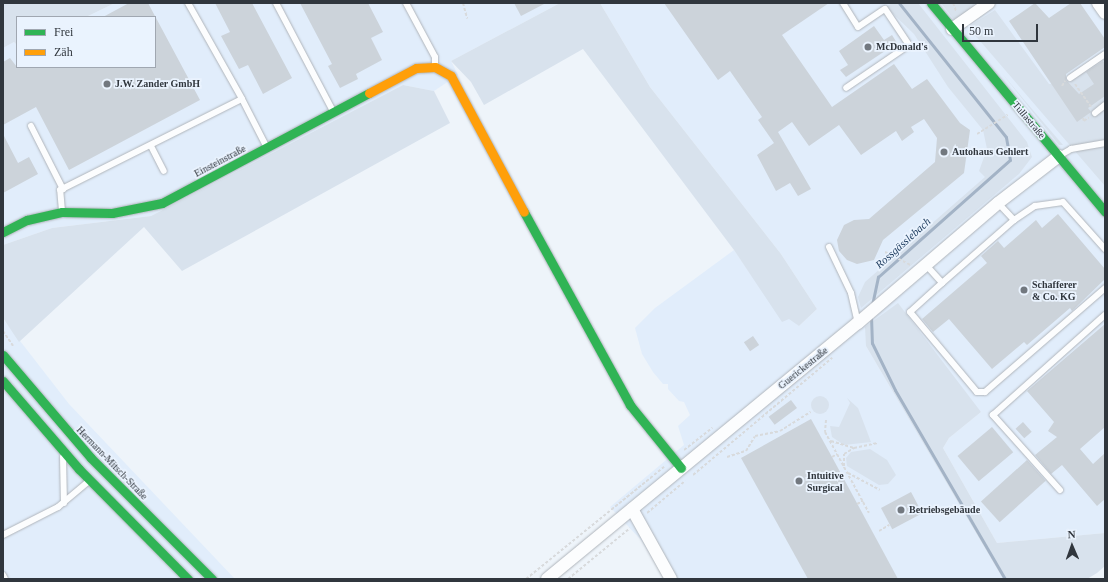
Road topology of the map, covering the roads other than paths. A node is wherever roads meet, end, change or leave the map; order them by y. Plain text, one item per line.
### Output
1 (188, 3) edge
2 (276, 3) edge
3 (406, 3) edge
4 (843, 3) edge
5 (931, 3) edge
6 (1098, 3) edge
7 (986, 4) edge
8 (1105, 13) edge
9 (952, 29) junction
10 (1105, 54) edge
11 (436, 67) junction
12 (1070, 78) road end
13 (846, 88) dead end
14 (242, 99) junction
15 (1105, 106) edge
16 (334, 112) junction
17 (1095, 113) road end
18 (31, 126) dead end
19 (1105, 143) edge
20 (151, 146) junction
21 (267, 148) junction
22 (1059, 156) junction
23 (164, 171) dead end
24 (63, 189) junction
25 (998, 203) junction
26 (62, 212) junction
27 (1105, 212) edge
28 (1014, 220) junction
29 (3, 232) edge
30 (829, 247) dead end
31 (1105, 249) edge
32 (926, 265) junction
33 (942, 283) junction
34 (1105, 288) edge
35 (1105, 315) edge
36 (861, 321) junction
37 (3, 355) edge
38 (3, 382) edge
39 (63, 452) junction
40 (681, 468) junction
41 (102, 469) junction
42 (90, 480) junction
43 (1060, 490) dead end
44 (64, 503) junction
45 (632, 509) junction
46 (3, 535) edge
47 (3, 575) edge
48 (5, 579) edge
49 (188, 579) edge
50 (212, 579) edge
51 (547, 579) edge
52 (671, 579) edge

1 - 14 lane
2 - 16 lane
3 - 11 lane
4 - 13 lane
5 - 9 street, Tullastraße
6 - 8 street
7 - 9 street
9 - 22 street, Tullastraße
10 - 12 lane
11 - 16 street, Einsteinstraße
11 - 40 street
14 - 20 lane
14 - 21 lane
15 - 17 lane
16 - 21 street, Einsteinstraße
18 - 24 lane
19 - 22 lane
20 - 23 lane
20 - 24 lane
21 - 26 street, Einsteinstraße
22 - 25 street, Guerickestraße
22 - 27 street, Tullastraße
24 - 26 lane
25 - 28 lane
25 - 32 street, Guerickestraße
26 - 29 street, Einsteinstraße
28 - 31 lane
28 - 33 lane
30 - 36 lane
32 - 33 lane
32 - 36 street, Guerickestraße
33 - 34 lane
35 - 43 lane
36 - 40 street, Guerickestraße
37 - 41 street, Hermann-Mitsch-Straße
38 - 39 street
39 - 42 street
39 - 44 lane
40 - 45 street, Guerickestraße
41 - 42 street
41 - 50 street, Hermann-Mitsch-Straße
42 - 44 lane
42 - 49 street
44 - 46 lane
45 - 51 street, Guerickestraße
45 - 52 street
47 - 48 lane

